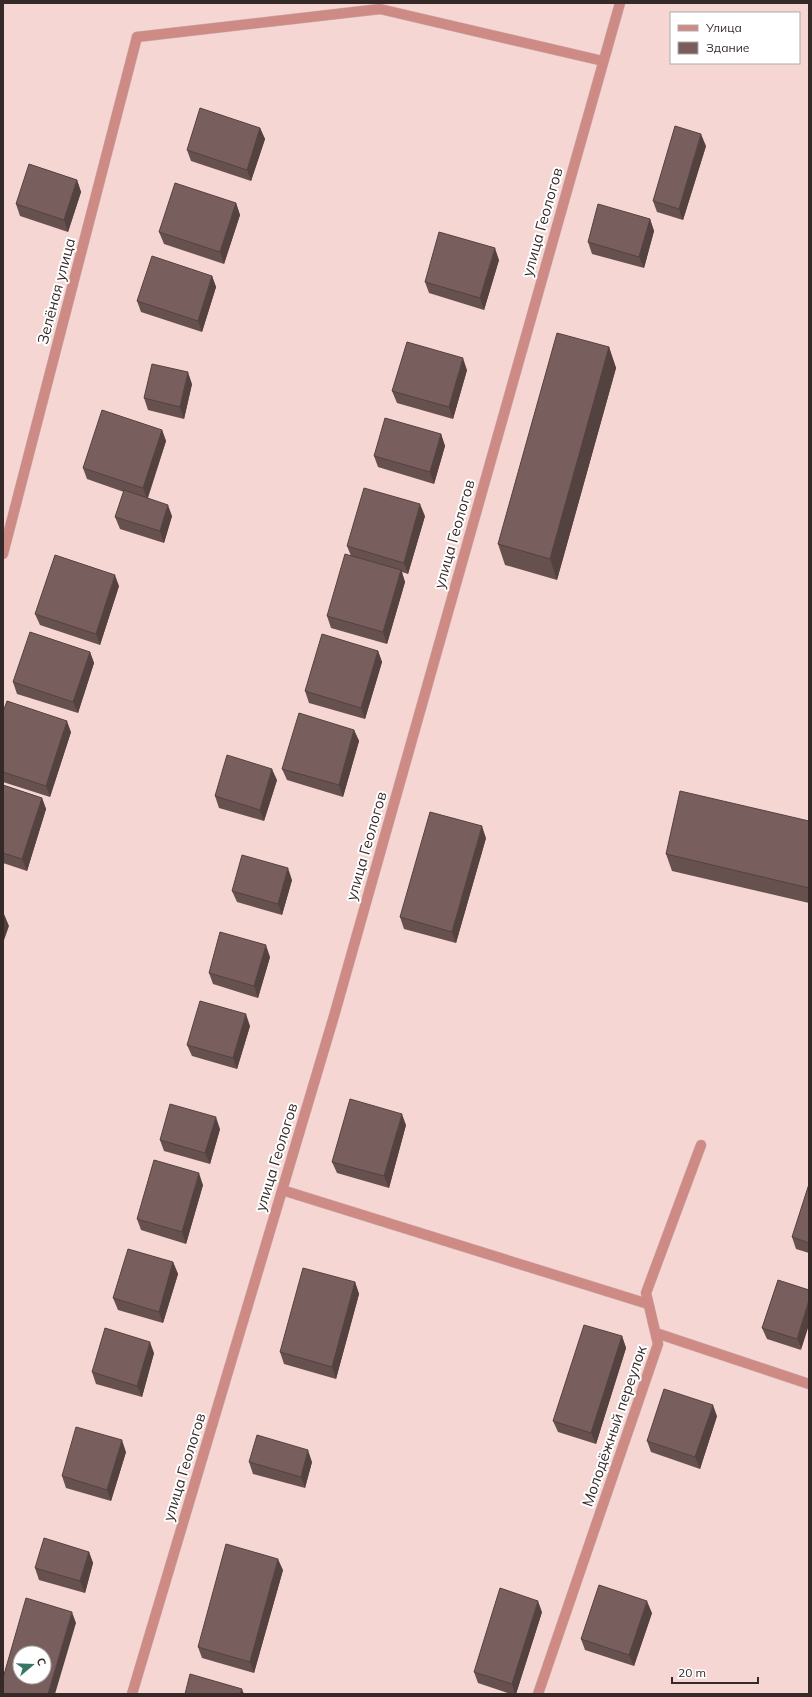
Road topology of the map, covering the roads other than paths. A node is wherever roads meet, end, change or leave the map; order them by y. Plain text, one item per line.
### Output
1 (620, 3) edge
2 (603, 61) junction
3 (3, 554) edge
4 (701, 1145) dead end
5 (282, 1190) junction
6 (648, 1304) junction
7 (656, 1333) junction
8 (809, 1384) edge
9 (132, 1694) edge
10 (538, 1694) edge

1 - 2 street, улица Геологов
2 - 3 street, Зелёная улица
2 - 5 street, улица Геологов
4 - 6 street, Молодёжный переулок
5 - 6 street
5 - 9 street, улица Геологов
6 - 7 street, Молодёжный переулок
7 - 8 street
7 - 10 street, Молодёжный переулок

